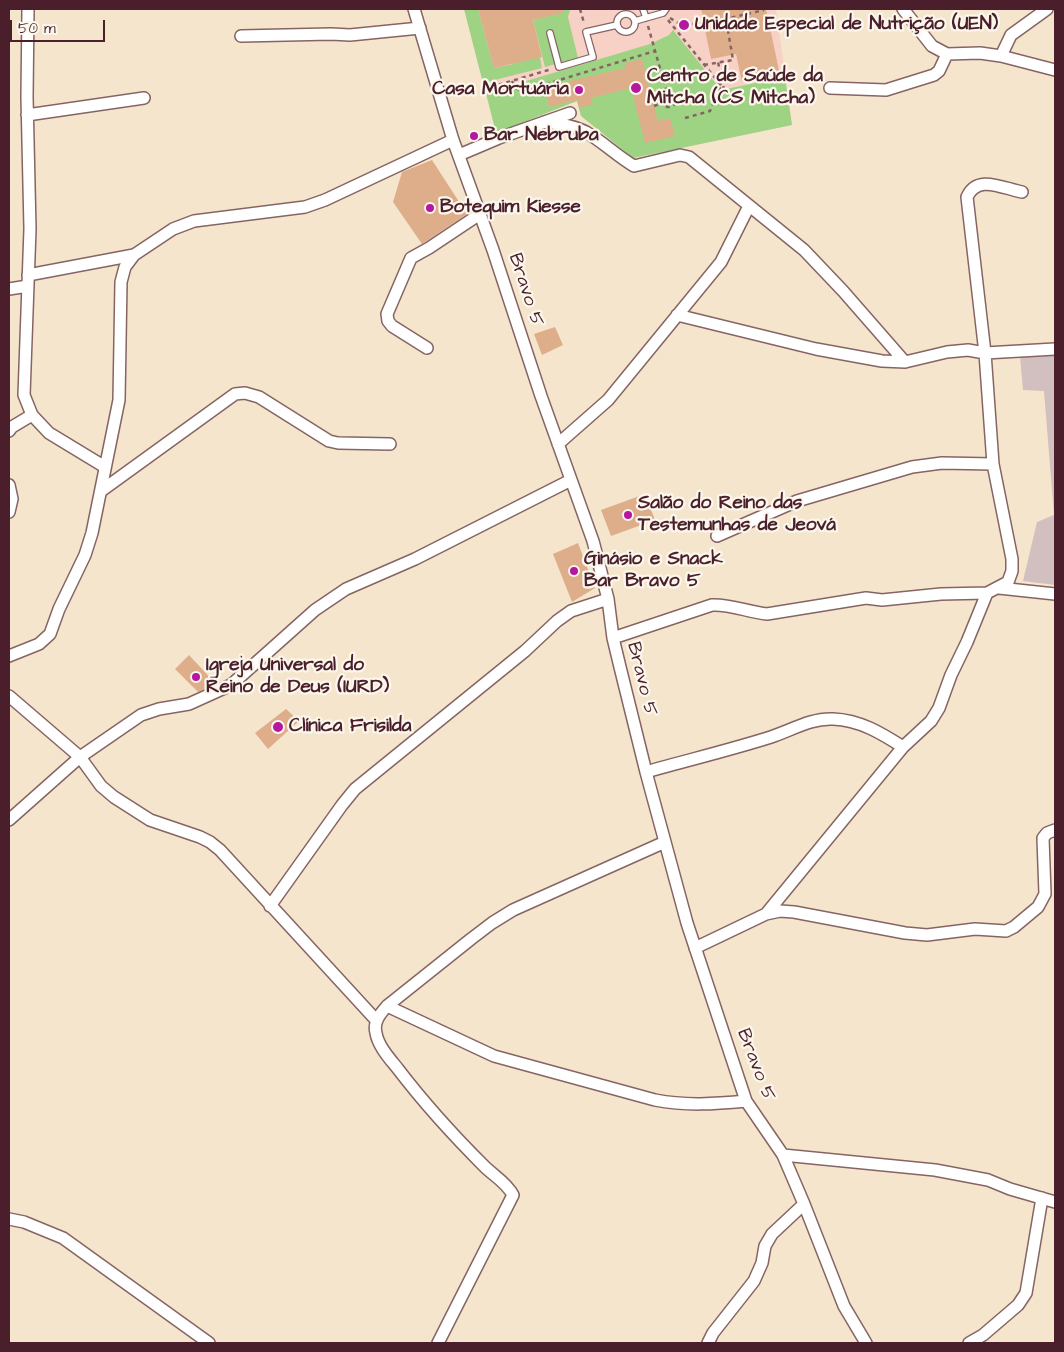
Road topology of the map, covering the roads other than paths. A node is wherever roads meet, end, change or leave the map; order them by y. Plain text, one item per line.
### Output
1 (28, 9) edge
2 (414, 9) edge
3 (643, 9) edge
4 (903, 9) edge
5 (1047, 9) edge
6 (665, 11) edge
7 (622, 12) edge
8 (646, 18) junction
9 (635, 21) junction
10 (617, 25) junction
11 (420, 28) junction
12 (550, 33) dead end
13 (241, 36) dead end
14 (947, 54) junction
15 (1001, 56) junction
16 (1055, 70) edge
17 (830, 88) dead end
18 (144, 98) dead end
19 (570, 113) dead end
20 (27, 115) junction
21 (544, 122) junction
22 (453, 140) junction
23 (459, 154) junction
24 (1022, 192) dead end
25 (749, 206) junction
26 (480, 214) junction
27 (134, 256) junction
28 (28, 280) junction
29 (9, 289) edge
30 (677, 315) junction
31 (427, 348) dead end
32 (1055, 349) edge
33 (985, 353) junction
34 (905, 362) junction
35 (32, 415) junction
36 (9, 431) edge
37 (390, 444) dead end
38 (558, 444) junction
39 (993, 464) junction
40 (105, 466) junction
41 (571, 480) junction
42 (9, 485) edge
43 (101, 492) junction
44 (9, 512) edge
45 (717, 536) dead end
46 (999, 588) junction
47 (987, 593) junction
48 (1055, 594) edge
49 (608, 599) junction
50 (613, 638) junction
51 (9, 656) edge
52 (9, 696) edge
53 (903, 746) junction
54 (80, 757) junction
55 (646, 772) junction
56 (9, 820) edge
57 (1055, 830) edge
58 (664, 842) junction
59 (270, 906) junction
60 (766, 914) junction
61 (695, 948) junction
62 (387, 1006) junction
63 (376, 1020) junction
64 (746, 1101) junction
65 (783, 1155) junction
66 (1042, 1198) junction
67 (1055, 1202) edge
68 (804, 1204) junction
69 (9, 1219) edge
70 (209, 1343) edge
71 (438, 1343) edge
72 (708, 1343) edge
73 (866, 1343) edge
74 (969, 1343) edge

1 - 20 street
2 - 11 street, Bravo 5
3 - 8 lane
4 - 14 street
5 - 15 street
6 - 8 lane
7 - 9 lane
7 - 10 lane
8 - 9 lane
9 - 10 lane
10 - 12 lane
11 - 13 street
11 - 22 street, Bravo 5
14 - 15 street
14 - 17 street
15 - 16 street
18 - 20 street
19 - 21 street
20 - 28 street
21 - 23 street
21 - 25 street
22 - 23 street, Bravo 5
22 - 27 street
23 - 26 street, Bravo 5
24 - 33 street
25 - 30 street
25 - 34 street
26 - 31 street
26 - 38 street, Bravo 5
27 - 28 street
27 - 40 street
28 - 29 street
28 - 35 street
30 - 34 street
30 - 38 street
32 - 33 street
33 - 34 street
33 - 39 street
35 - 36 street
35 - 40 street
37 - 43 street
38 - 41 street, Bravo 5
39 - 45 street
39 - 46 street
40 - 43 street
41 - 49 street, Bravo 5
41 - 54 street
42 - 44 street
43 - 51 street
46 - 47 street
46 - 48 street
47 - 50 street
47 - 53 street
49 - 50 street, Bravo 5
49 - 59 street
50 - 55 street, Bravo 5
52 - 54 street
53 - 55 street
53 - 60 street
54 - 56 street
54 - 59 street
55 - 58 street, Bravo 5
57 - 60 street
58 - 61 street, Bravo 5
58 - 62 street
59 - 63 street
60 - 61 street
61 - 64 street, Bravo 5
62 - 63 street
62 - 64 street
63 - 71 street
64 - 65 street, Bravo 5
65 - 66 street
65 - 68 street, Bravo 5
66 - 67 street
66 - 74 street
68 - 72 street
68 - 73 street, Bravo 5
69 - 70 street

